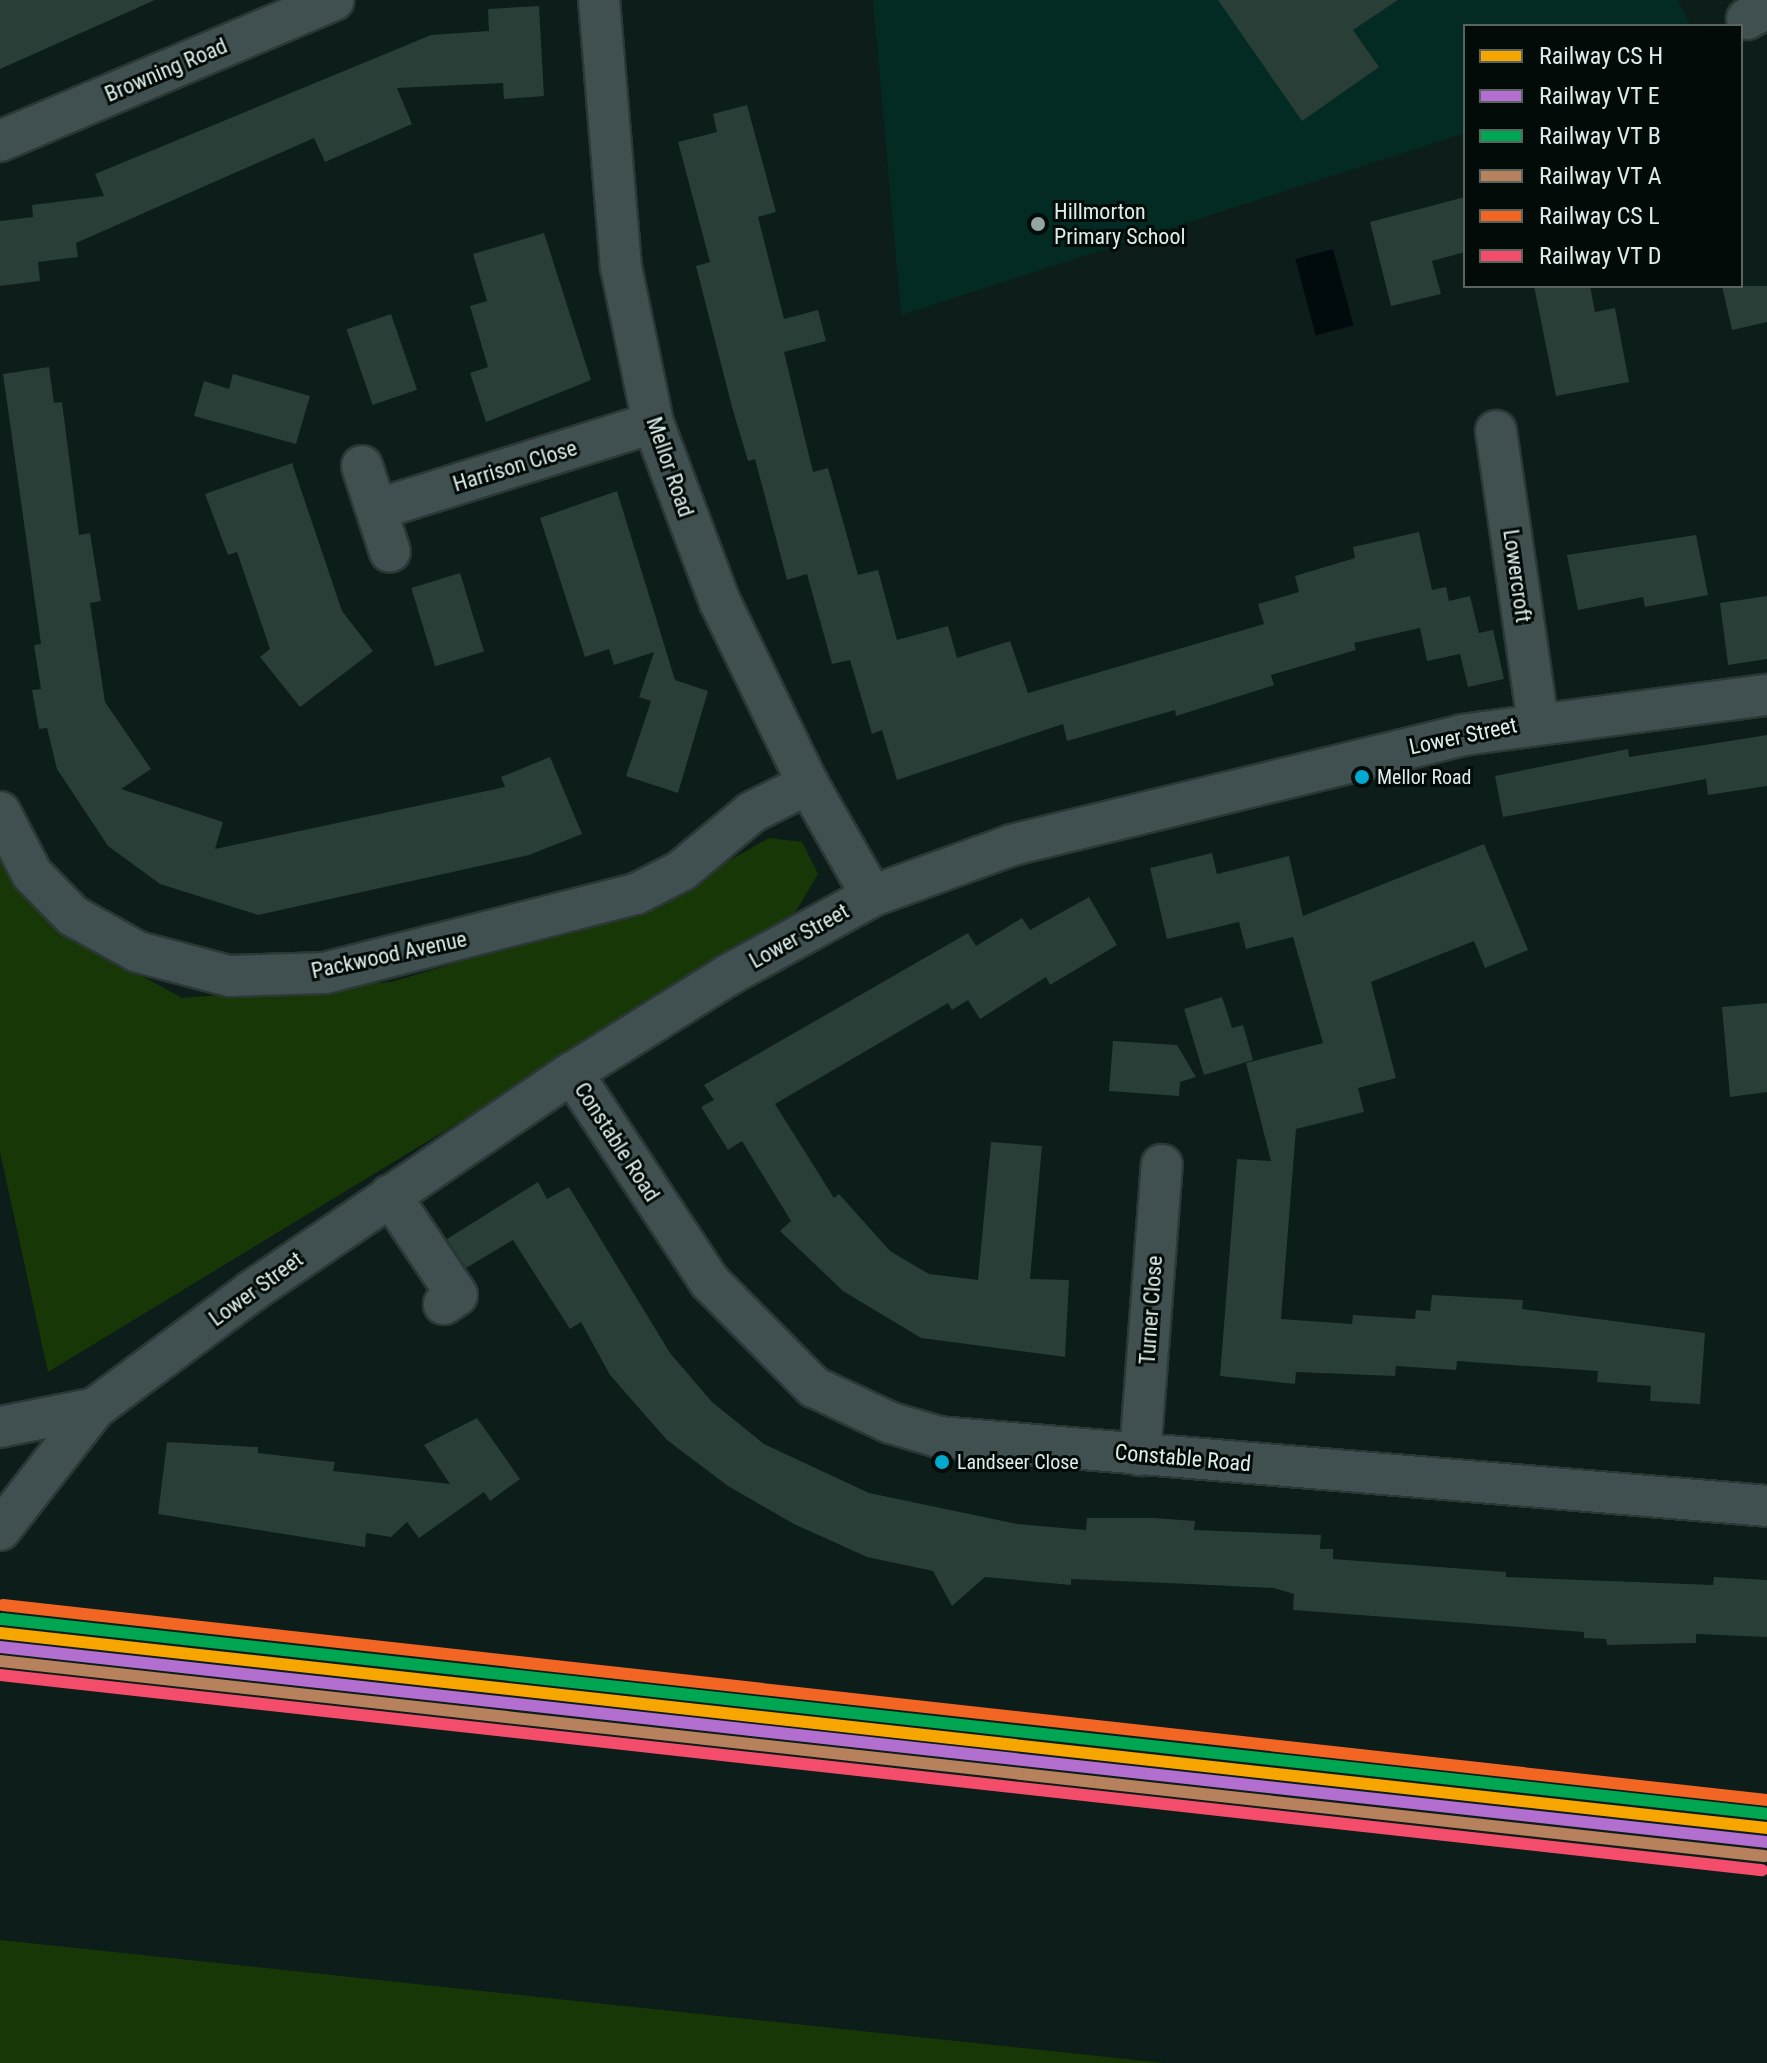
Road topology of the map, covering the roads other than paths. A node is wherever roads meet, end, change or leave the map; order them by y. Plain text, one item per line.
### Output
1 (333, 0) edge
2 (599, 0) edge
3 (0, 141) edge
4 (653, 423) junction
5 (1496, 431) dead end
6 (362, 466) dead end
7 (378, 509) junction
8 (390, 552) dead end
9 (1767, 695) edge
10 (1538, 721) junction
11 (808, 784) junction
12 (0, 812) edge
13 (872, 896) junction
14 (572, 1073) junction
15 (1162, 1165) dead end
16 (390, 1195) junction
17 (444, 1304) dead end
18 (95, 1408) junction
19 (0, 1427) edge
20 (1140, 1455) junction
21 (1767, 1506) edge
22 (0, 1530) edge

1 - 3 street, Browning Road
2 - 4 street, Mellor Road
4 - 7 street, Harrison Close
4 - 11 street, Mellor Road
5 - 10 street, Lowercroft
6 - 7 street
7 - 8 street
9 - 10 street, Lower Street
10 - 13 street, Lower Street
11 - 12 street, Packwood Avenue
11 - 13 street, Mellor Road
13 - 14 street, Lower Street
14 - 16 street, Lower Street
14 - 20 street, Constable Road
15 - 20 street, Turner Close
16 - 17 street
16 - 18 street, Lower Street
18 - 19 street
18 - 22 street, Lower Street
20 - 21 street, Constable Road

